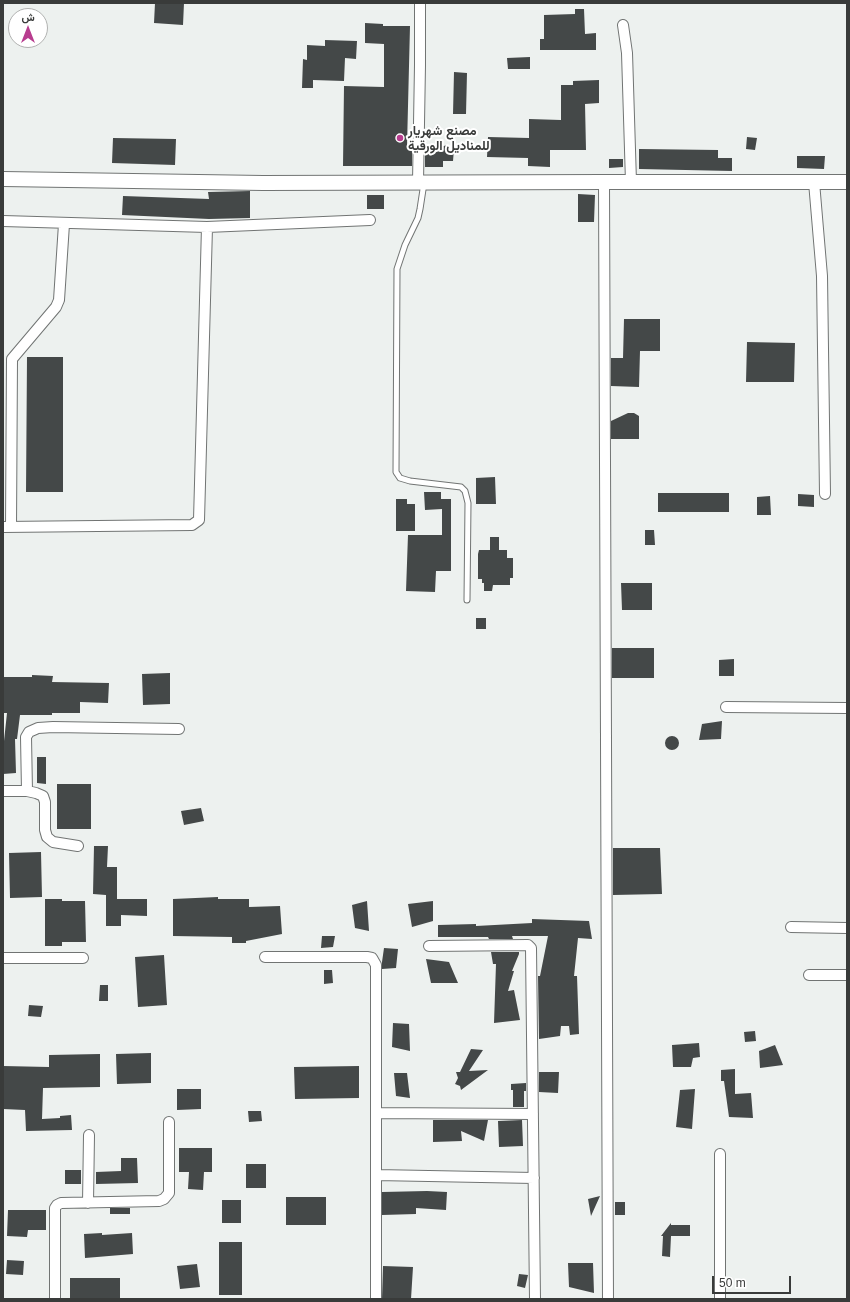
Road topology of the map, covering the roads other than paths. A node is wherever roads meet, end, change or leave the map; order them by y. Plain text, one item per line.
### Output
1 (420, 3) edge
2 (623, 25) dead end
3 (3, 179) edge
4 (421, 182) junction
5 (604, 182) junction
6 (631, 182) junction
7 (814, 182) junction
8 (847, 182) edge
9 (370, 220) dead end
10 (3, 221) edge
11 (64, 224) junction
12 (207, 227) junction
13 (825, 494) dead end
14 (7, 527) edge
15 (468, 600) dead end
16 (726, 707) dead end
17 (847, 708) edge
18 (179, 729) dead end
19 (3, 791) edge
20 (27, 791) junction
21 (78, 846) dead end
22 (791, 927) dead end
23 (847, 928) edge
24 (429, 946) dead end
25 (264, 957) dead end
26 (3, 958) edge
27 (83, 958) dead end
28 (809, 975) dead end
29 (847, 975) edge
30 (376, 1113) junction
31 (533, 1114) junction
32 (168, 1122) dead end
33 (89, 1135) dead end
34 (720, 1154) dead end
35 (376, 1176) junction
36 (534, 1178) junction
37 (88, 1203) junction
38 (55, 1299) edge
39 (376, 1299) edge
40 (535, 1299) edge
41 (608, 1299) edge
42 (720, 1299) edge

1 - 4 street
2 - 6 street
3 - 4 main road
4 - 5 main road
4 - 15 lane
5 - 6 main road
5 - 41 street
6 - 7 main road
7 - 8 main road
7 - 13 street
9 - 12 street
10 - 11 street
11 - 12 street
11 - 14 street
12 - 14 street
16 - 17 street
18 - 20 street
19 - 20 street
20 - 21 street
22 - 23 street
24 - 31 street
25 - 30 street
26 - 27 street
28 - 29 street
30 - 31 street
30 - 35 street
31 - 36 street
32 - 37 street
33 - 37 street
34 - 42 street
35 - 36 street
35 - 39 street
36 - 40 street
37 - 38 street

